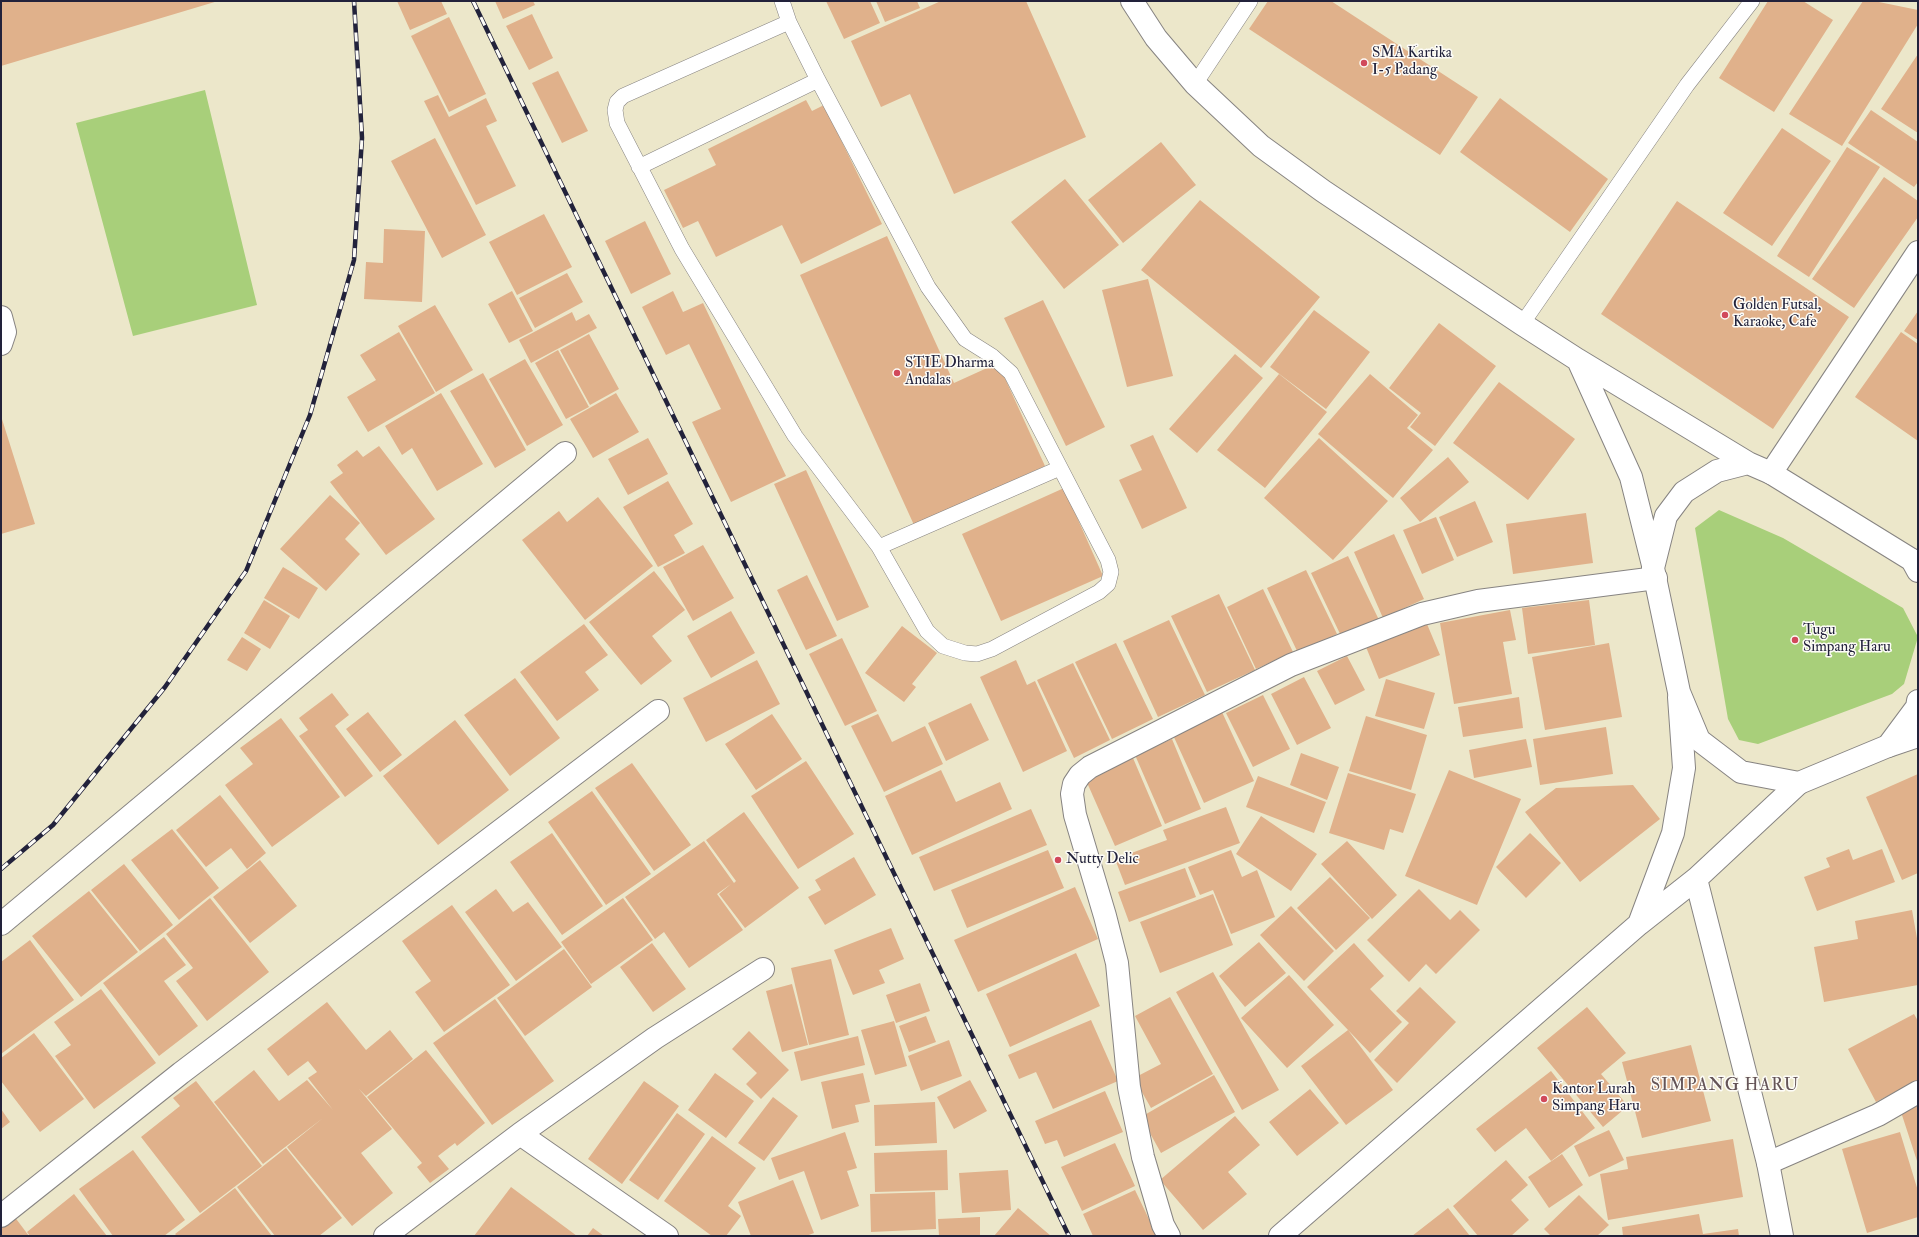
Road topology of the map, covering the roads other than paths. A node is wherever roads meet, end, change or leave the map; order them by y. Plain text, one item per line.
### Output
1 (782, 1) edge
2 (1132, 1) edge
3 (1250, 1) edge
4 (1752, 1) edge
5 (789, 22) junction
6 (818, 80) junction
7 (1195, 84) junction
8 (639, 167) junction
9 (1918, 252) edge
10 (1, 317) edge
11 (1522, 324) junction
12 (1, 344) edge
13 (1578, 360) junction
14 (565, 453) dead end
15 (1748, 463) junction
16 (1060, 468) junction
17 (1771, 473) junction
18 (880, 547) junction
19 (1916, 565) edge
20 (1655, 573) junction
21 (1679, 692) junction
22 (1918, 701) edge
23 (658, 711) dead end
24 (1918, 736) edge
25 (1888, 746) junction
26 (1799, 783) junction
27 (1696, 879) junction
28 (1, 924) edge
29 (1639, 924) junction
30 (763, 969) dead end
31 (1918, 1092) edge
32 (520, 1134) junction
33 (1768, 1163) junction
34 (1, 1216) edge
35 (385, 1236) edge
36 (667, 1236) edge
37 (1169, 1236) edge
38 (1280, 1236) edge
39 (1782, 1236) edge

1 - 5 lane
2 - 7 street
3 - 7 lane
4 - 11 lane
5 - 6 lane
5 - 8 lane
6 - 8 lane
6 - 16 lane
7 - 11 street
8 - 18 lane
9 - 17 street
10 - 12 street
11 - 13 street
13 - 15 street
13 - 20 street
14 - 28 street
15 - 17 street
15 - 20 street
16 - 18 lane
16 - 18 lane
17 - 19 street
20 - 21 street
20 - 37 street
21 - 26 street
21 - 29 street
22 - 25 street
23 - 34 street
24 - 25 street
25 - 26 street
26 - 27 street
27 - 29 street
27 - 33 street
29 - 38 street
30 - 32 street
31 - 33 street
32 - 35 street
32 - 36 street
33 - 39 street

